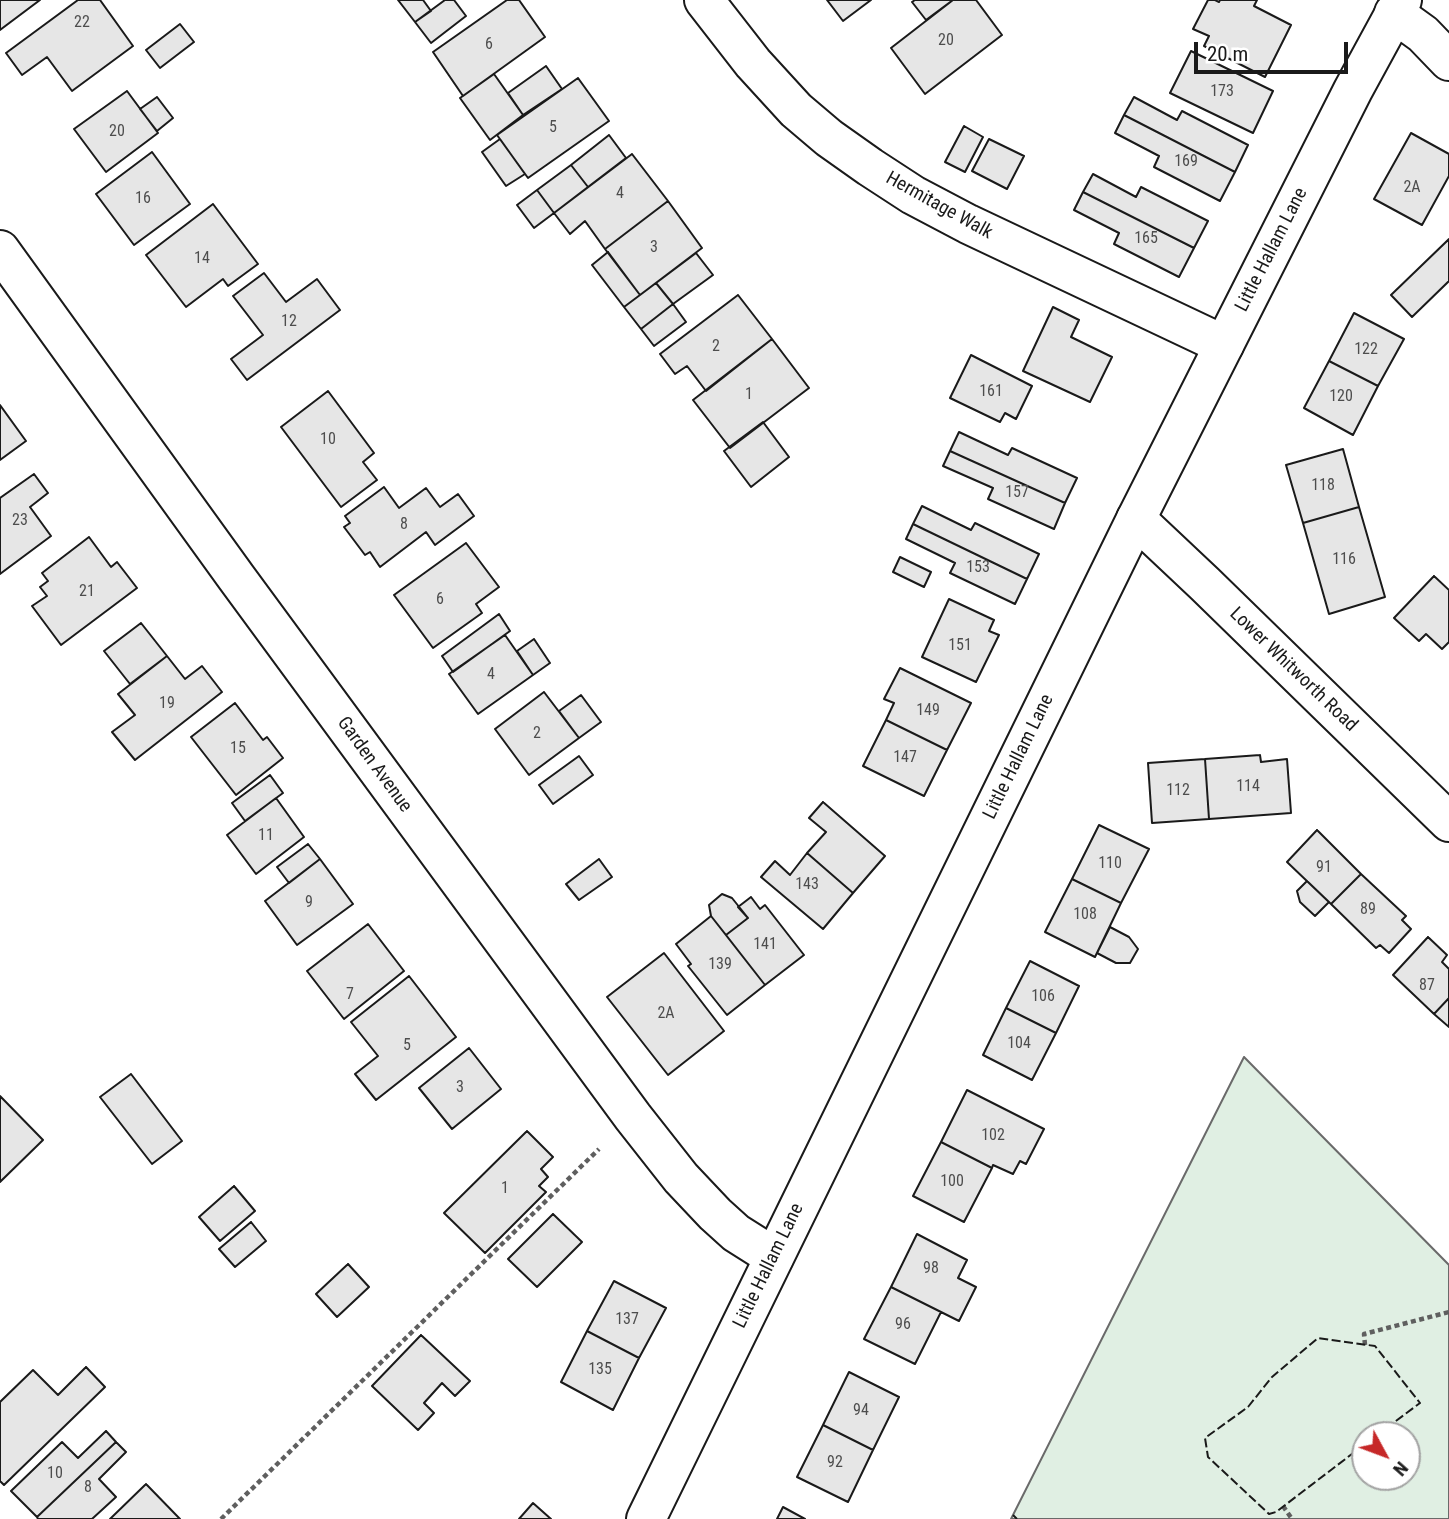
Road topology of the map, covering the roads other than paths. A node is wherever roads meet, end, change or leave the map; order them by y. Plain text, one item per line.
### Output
1 (704, 0) edge
2 (1398, 7) edge
3 (1449, 61) edge
4 (0, 250) edge
5 (1224, 345) junction
6 (1136, 519) junction
7 (1449, 822) edge
8 (774, 1257) junction
9 (646, 1519) edge

1 - 5 street, Hermitage Walk
2 - 3 street
2 - 5 street, Little Hallam Lane
4 - 8 street, Garden Avenue
5 - 6 street, Little Hallam Lane
6 - 7 street, Lower Whitworth Road
6 - 8 street, Little Hallam Lane
8 - 9 street, Little Hallam Lane

